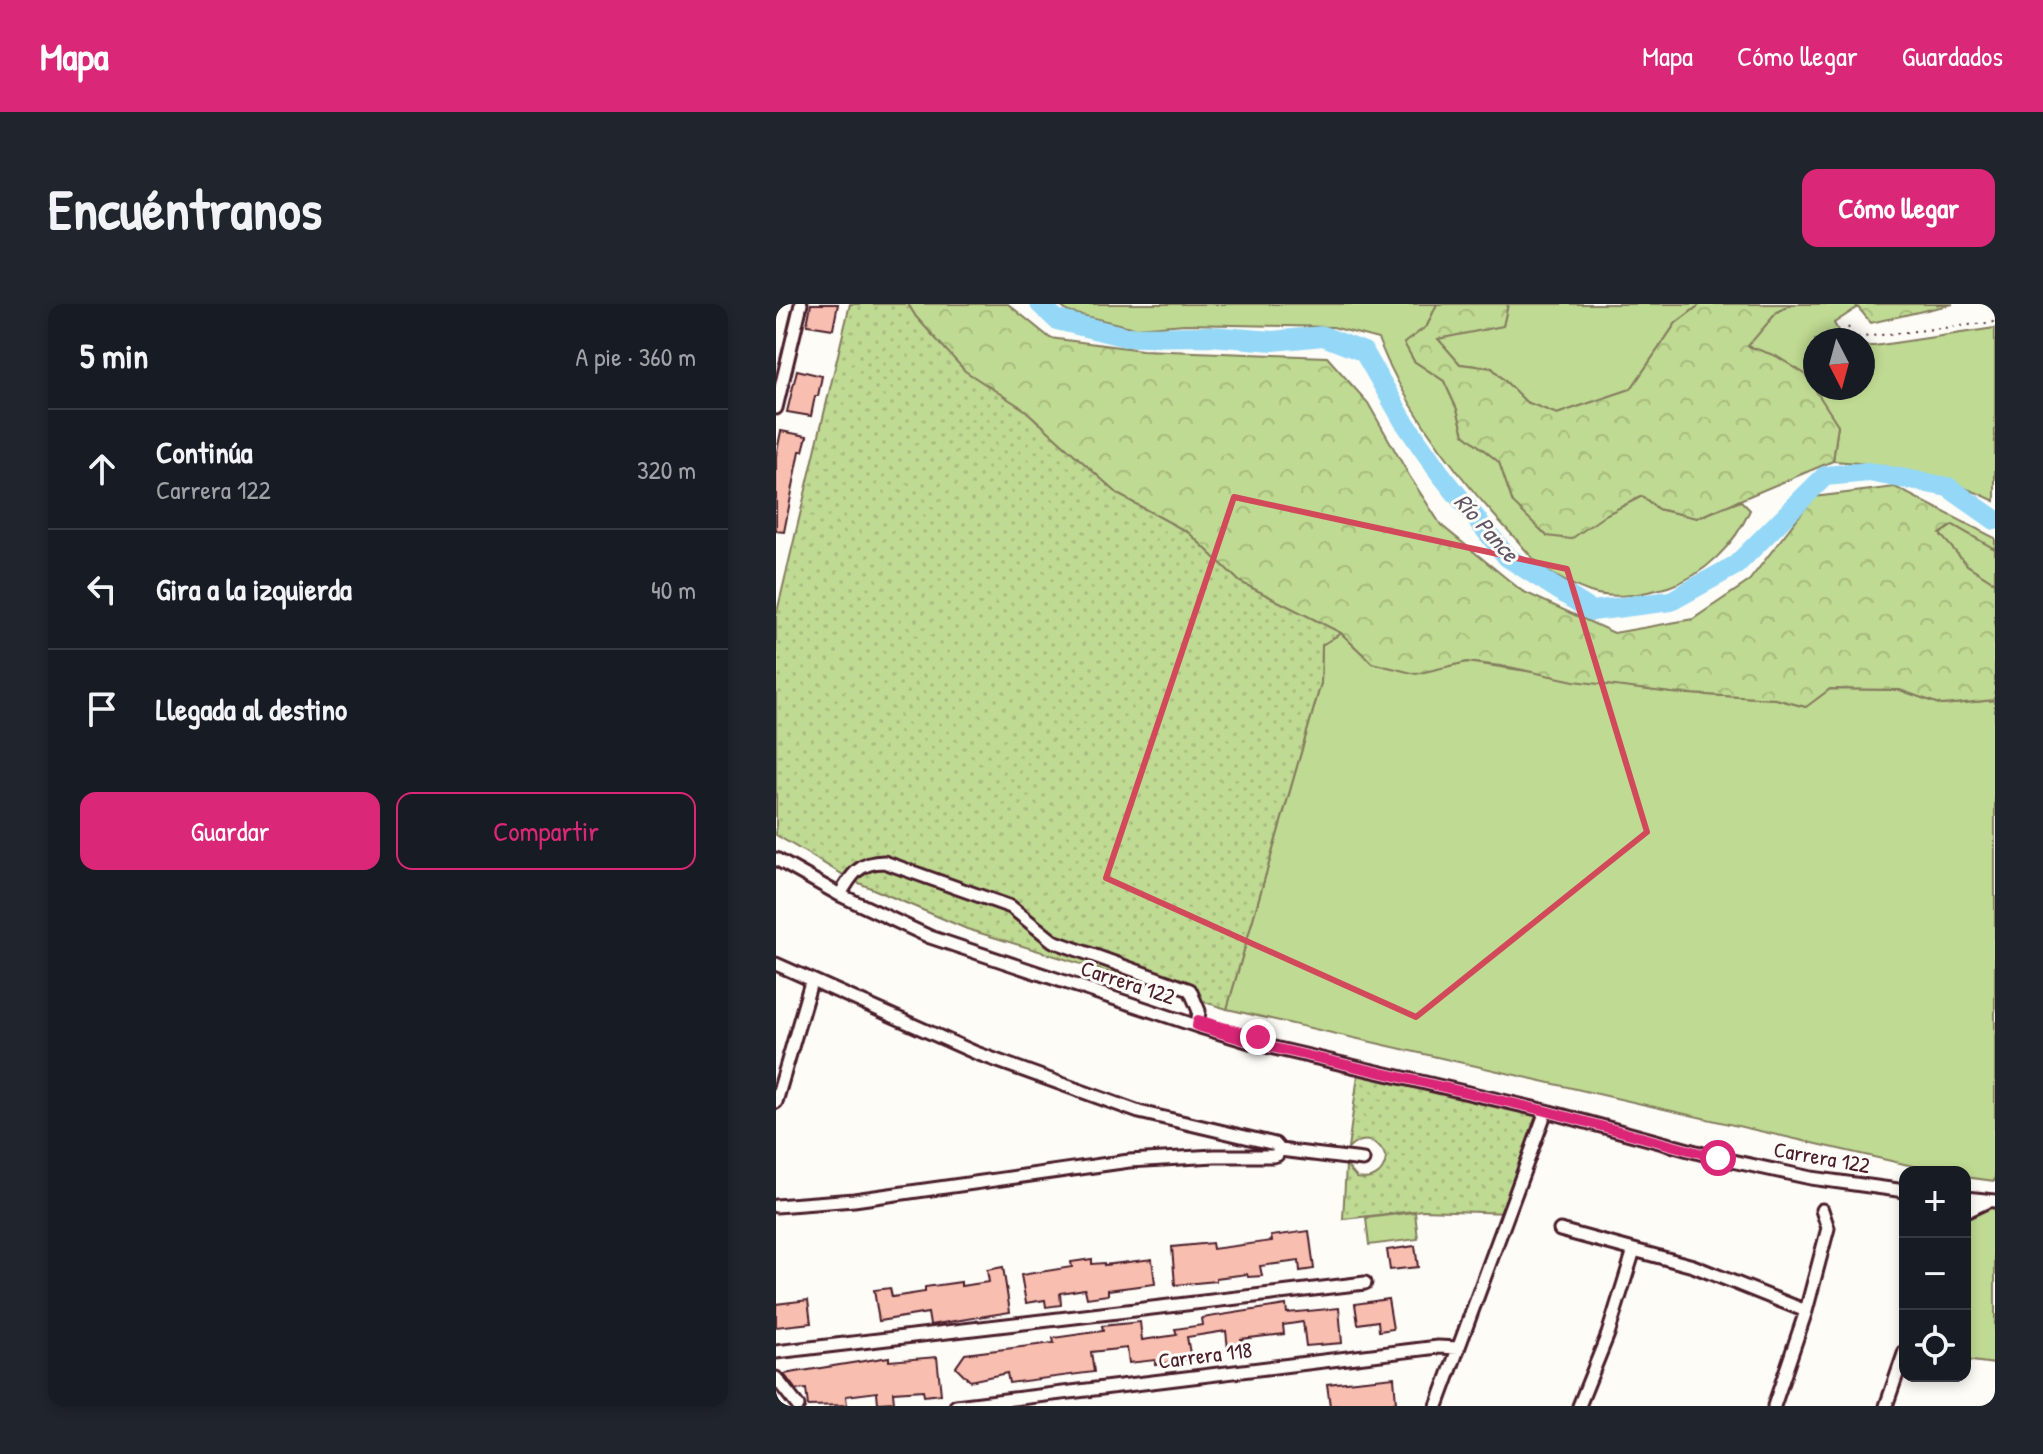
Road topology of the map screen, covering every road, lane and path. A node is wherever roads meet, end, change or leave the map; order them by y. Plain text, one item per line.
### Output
1 (801, 304) edge
2 (1995, 322) edge
3 (1848, 327) dead end
4 (776, 408) edge
5 (776, 859) edge
6 (840, 895) junction
7 (776, 964) edge
8 (811, 982) junction
9 (1197, 1026) junction
10 (776, 1102) edge
11 (1546, 1111) junction
12 (1280, 1150) junction
13 (1363, 1160) dead end
14 (1899, 1190) edge
15 (1971, 1199) edge
16 (1993, 1201) edge
17 (776, 1206) edge
18 (1822, 1210) dead end
19 (1971, 1210) edge
20 (1560, 1230) dead end
21 (1634, 1250) junction
22 (1365, 1283) dead end
23 (1806, 1311) junction
24 (1458, 1348) junction
25 (776, 1352) edge
26 (1899, 1368) edge
27 (776, 1378) edge
28 (1005, 1403) edge
29 (798, 1406) edge
30 (956, 1406) edge
31 (1437, 1406) edge
32 (1579, 1406) edge
33 (1774, 1406) edge
34 (1886, 1406) edge

1 - 4 street
2 - 3 path
5 - 6 street, Carrera 122
6 - 9 street, Carrera 122
6 - 9 street
7 - 8 street
8 - 10 street
8 - 12 street
9 - 11 street, Carrera 122
11 - 14 street, Carrera 122
11 - 24 street
12 - 13 street
12 - 17 street
15 - 16 street
16 - 19 street
18 - 23 street
20 - 21 street
21 - 23 street
21 - 32 street
22 - 25 street
23 - 33 street
24 - 28 street, Carrera 118
24 - 31 street
26 - 34 street
27 - 29 street
28 - 30 street, Carrera 118

